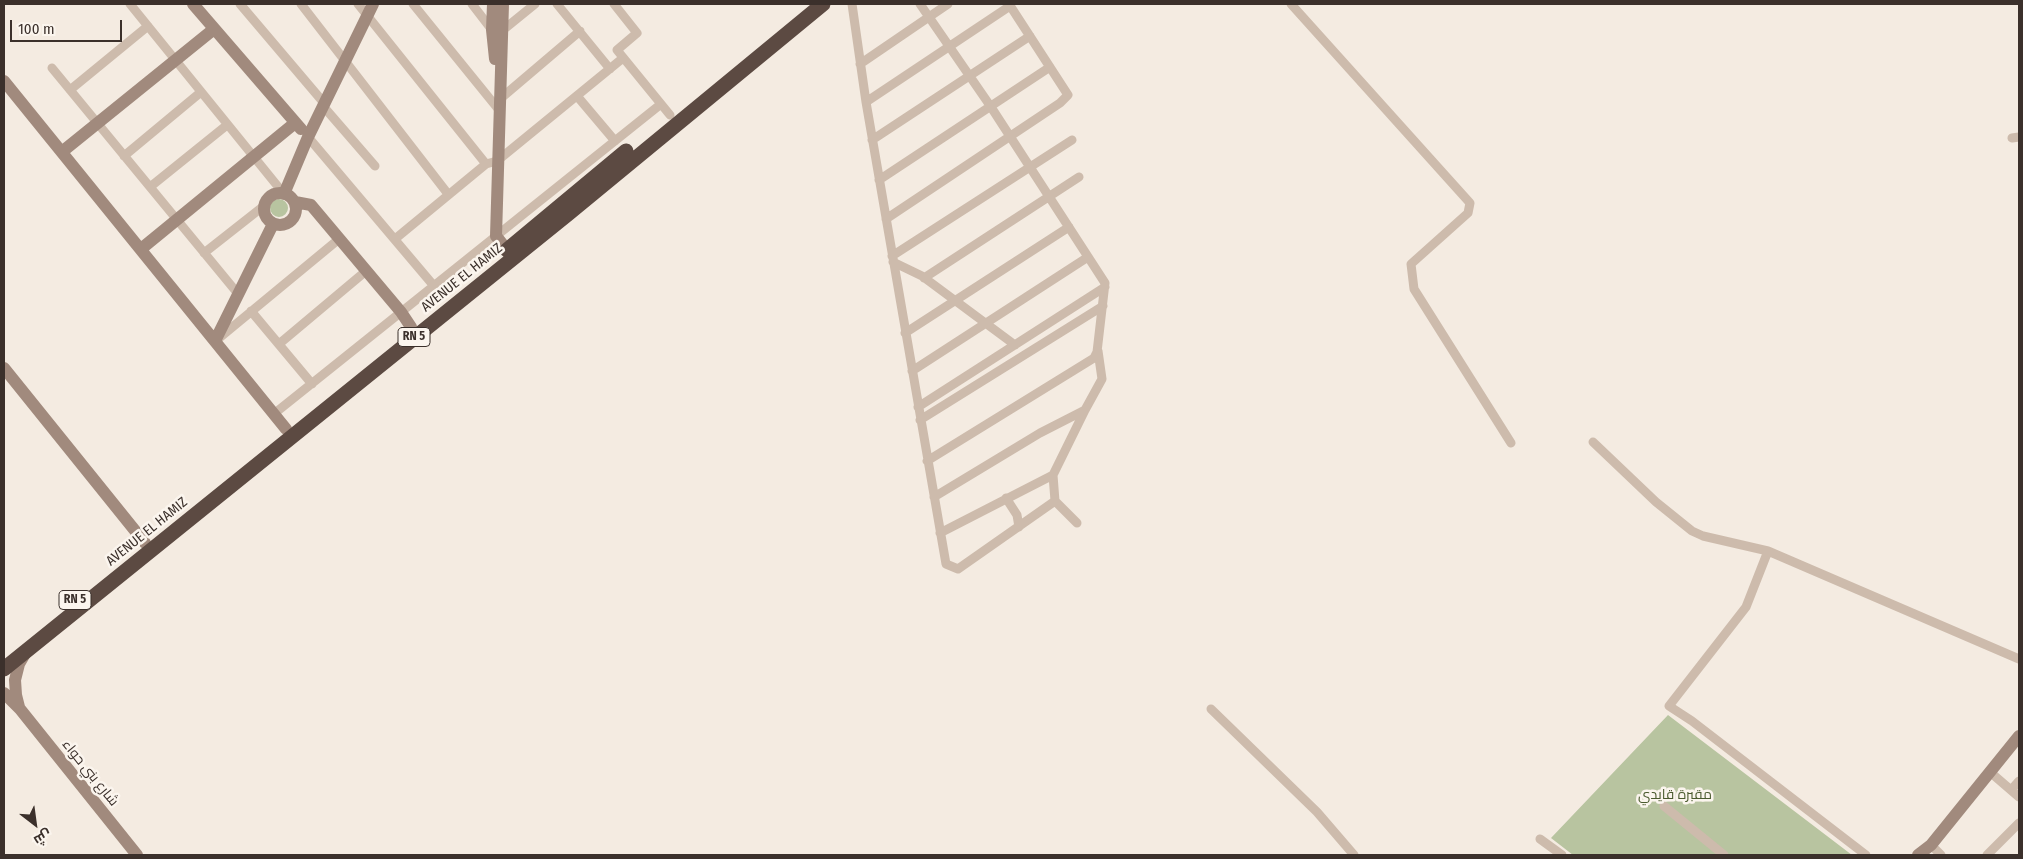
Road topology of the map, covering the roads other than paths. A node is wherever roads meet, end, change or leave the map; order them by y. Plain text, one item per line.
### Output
1 (130, 4) edge
2 (193, 4) edge
3 (240, 4) edge
4 (300, 4) edge
5 (358, 4) edge
6 (413, 4) edge
7 (472, 4) edge
8 (494, 4) edge
9 (503, 4) edge
10 (535, 4) edge
11 (557, 4) edge
12 (614, 4) edge
13 (808, 4) edge
14 (823, 4) edge
15 (852, 4) edge
16 (920, 4) edge
17 (948, 4) edge
18 (1291, 4) edge
19 (1009, 5) edge
20 (205, 9) edge
21 (370, 9) edge
22 (929, 17) junction
23 (148, 26) junction
24 (214, 28) junction
25 (498, 30) junction
26 (580, 31) junction
27 (1030, 36) junction
28 (949, 46) junction
29 (623, 58) junction
30 (175, 60) junction
31 (345, 61) junction
32 (860, 64) junction
33 (52, 68) dead end
34 (1050, 68) junction
35 (610, 69) junction
36 (970, 76) junction
37 (4, 80) edge
38 (70, 90) junction
39 (201, 92) junction
40 (577, 96) junction
41 (866, 102) junction
42 (323, 104) junction
43 (499, 104) junction
44 (991, 107) junction
45 (666, 110) junction
46 (97, 122) junction
47 (295, 123) junction
48 (227, 125) junction
49 (1010, 136) junction
50 (308, 137) junction
51 (872, 140) junction
52 (1072, 140) dead end
53 (615, 141) junction
54 (63, 151) junction
55 (124, 156) junction
56 (253, 157) junction
57 (492, 162) junction
58 (375, 166) dead end
59 (1030, 167) junction
60 (1079, 177) dead end
61 (879, 180) junction
62 (150, 187) junction
63 (284, 194) junction
64 (448, 194) junction
65 (1049, 196) junction
66 (295, 202) junction
67 (265, 205) junction
68 (176, 219) junction
69 (886, 219) junction
70 (273, 224) junction
71 (1069, 227) junction
72 (496, 236) junction
73 (340, 239) junction
74 (395, 239) junction
75 (141, 248) junction
76 (507, 250) junction
77 (204, 252) junction
78 (1088, 257) junction
79 (892, 259) junction
80 (366, 271) junction
81 (924, 278) junction
82 (434, 286) junction
83 (1105, 287) junction
84 (239, 295) junction
85 (956, 301) junction
86 (1103, 306) junction
87 (251, 311) junction
88 (401, 312) junction
89 (986, 323) junction
90 (411, 328) junction
91 (905, 333) junction
92 (216, 340) junction
93 (279, 344) junction
94 (1015, 345) junction
95 (1097, 348) junction
96 (4, 368) edge
97 (912, 372) junction
98 (312, 384) junction
99 (918, 407) junction
100 (1085, 410) junction
101 (275, 413) junction
102 (920, 420) junction
103 (286, 429) junction
104 (1593, 442) dead end
105 (1511, 443) dead end
106 (927, 461) junction
107 (1053, 475) junction
108 (934, 497) junction
109 (1006, 498) junction
110 (1055, 501) junction
111 (1077, 524) dead end
112 (1019, 527) junction
113 (940, 533) junction
114 (145, 544) junction
115 (1768, 551) junction
116 (26, 651) junction
117 (4, 657) edge
118 (2019, 660) edge
119 (4, 669) edge
120 (4, 693) edge
121 (20, 709) junction
122 (1211, 709) dead end
123 (2019, 736) edge
124 (1990, 772) junction
125 (2019, 781) edge
126 (2011, 790) junction
127 (2019, 797) edge
128 (1664, 806) dead end
129 (2019, 823) edge
130 (1540, 839) dead end
131 (1931, 845) junction
132 (137, 855) edge
133 (1354, 855) edge
134 (1562, 855) edge
135 (1724, 855) edge
136 (1866, 855) edge
137 (1918, 855) edge
138 (1941, 855) edge
139 (1987, 855) edge

1 - 23 street
2 - 20 street
3 - 42 street
4 - 31 street
5 - 21 street
6 - 43 street
7 - 25 street
8 - 25 street
9 - 25 street
10 - 25 street
11 - 26 street
12 - 29 street
13 - 45 highway, RN 5
14 - 116 highway, AVENUE EL HAMIZ / RN 5
15 - 32 street
16 - 22 street
17 - 22 street
18 - 105 street
19 - 27 street
19 - 28 street
20 - 24 street
21 - 31 street
21 - 57 street
22 - 28 street
22 - 32 street
23 - 30 street
23 - 38 street
24 - 30 street
24 - 47 street
25 - 43 street
26 - 35 street
26 - 43 street
27 - 34 street
27 - 36 street
28 - 36 street
28 - 41 street
29 - 35 street
29 - 45 street
30 - 39 street
30 - 46 street
31 - 42 street
31 - 64 street
32 - 41 street
33 - 38 street
34 - 44 street
34 - 49 street
35 - 40 street
36 - 44 street
36 - 51 street
37 - 54 street
38 - 46 street
39 - 48 street
39 - 55 street
40 - 53 street
40 - 57 street
41 - 51 street
42 - 50 street
42 - 58 street
43 - 57 street
44 - 49 street
44 - 61 street
45 - 53 street
45 - 76 highway, RN 5
46 - 54 street
46 - 55 street
47 - 50 street
47 - 56 street
48 - 56 street
48 - 62 street
49 - 59 street
49 - 69 street
50 - 63 street
50 - 74 street
51 - 61 street
52 - 59 street
53 - 72 street
54 - 75 street
55 - 62 street
56 - 63 street
56 - 68 street
57 - 64 street
57 - 72 street
59 - 65 street
59 - 79 street
60 - 65 street
61 - 69 street
62 - 68 street
63 - 66 street
63 - 67 street
64 - 74 street
65 - 71 street
65 - 81 street
66 - 70 street
66 - 73 street
67 - 70 street
67 - 77 street
68 - 75 street
68 - 77 street
69 - 79 street
70 - 84 street
71 - 78 street
71 - 85 street
72 - 76 street
72 - 82 street
73 - 80 street
73 - 87 street
74 - 82 street
75 - 92 street
76 - 90 highway, RN 5
77 - 84 street
78 - 83 street
78 - 89 street
79 - 81 street
79 - 91 street
80 - 88 street
80 - 93 street
81 - 85 street
82 - 88 street
83 - 86 street
83 - 94 street
84 - 92 street
85 - 89 street
85 - 91 street
86 - 95 street
86 - 102 street
87 - 92 street
87 - 93 street
88 - 90 street
88 - 98 street
89 - 94 street
89 - 97 street
90 - 103 highway, RN 5
91 - 97 street
92 - 101 street
93 - 98 street
94 - 99 street
95 - 100 street
95 - 106 street
96 - 114 street
97 - 99 street
98 - 101 street
99 - 102 street
100 - 107 street
100 - 108 street
101 - 103 street
102 - 106 street
103 - 114 highway, RN 5
104 - 115 street
106 - 108 street
107 - 109 street
107 - 110 street
108 - 113 street
109 - 112 street
109 - 113 street
110 - 111 street
110 - 112 street
112 - 113 street
114 - 117 highway, RN 5
115 - 118 street
115 - 136 street
116 - 119 highway, AVENUE EL HAMIZ / RN 5
116 - 121 street, شارع بني حواء
120 - 121 street, شارع بني حواء
121 - 132 street, شارع بني حواء
122 - 133 street
123 - 124 street
124 - 126 street
124 - 131 street
125 - 126 street
126 - 127 street
128 - 135 street
129 - 139 street
130 - 134 street
131 - 137 street
131 - 138 street

